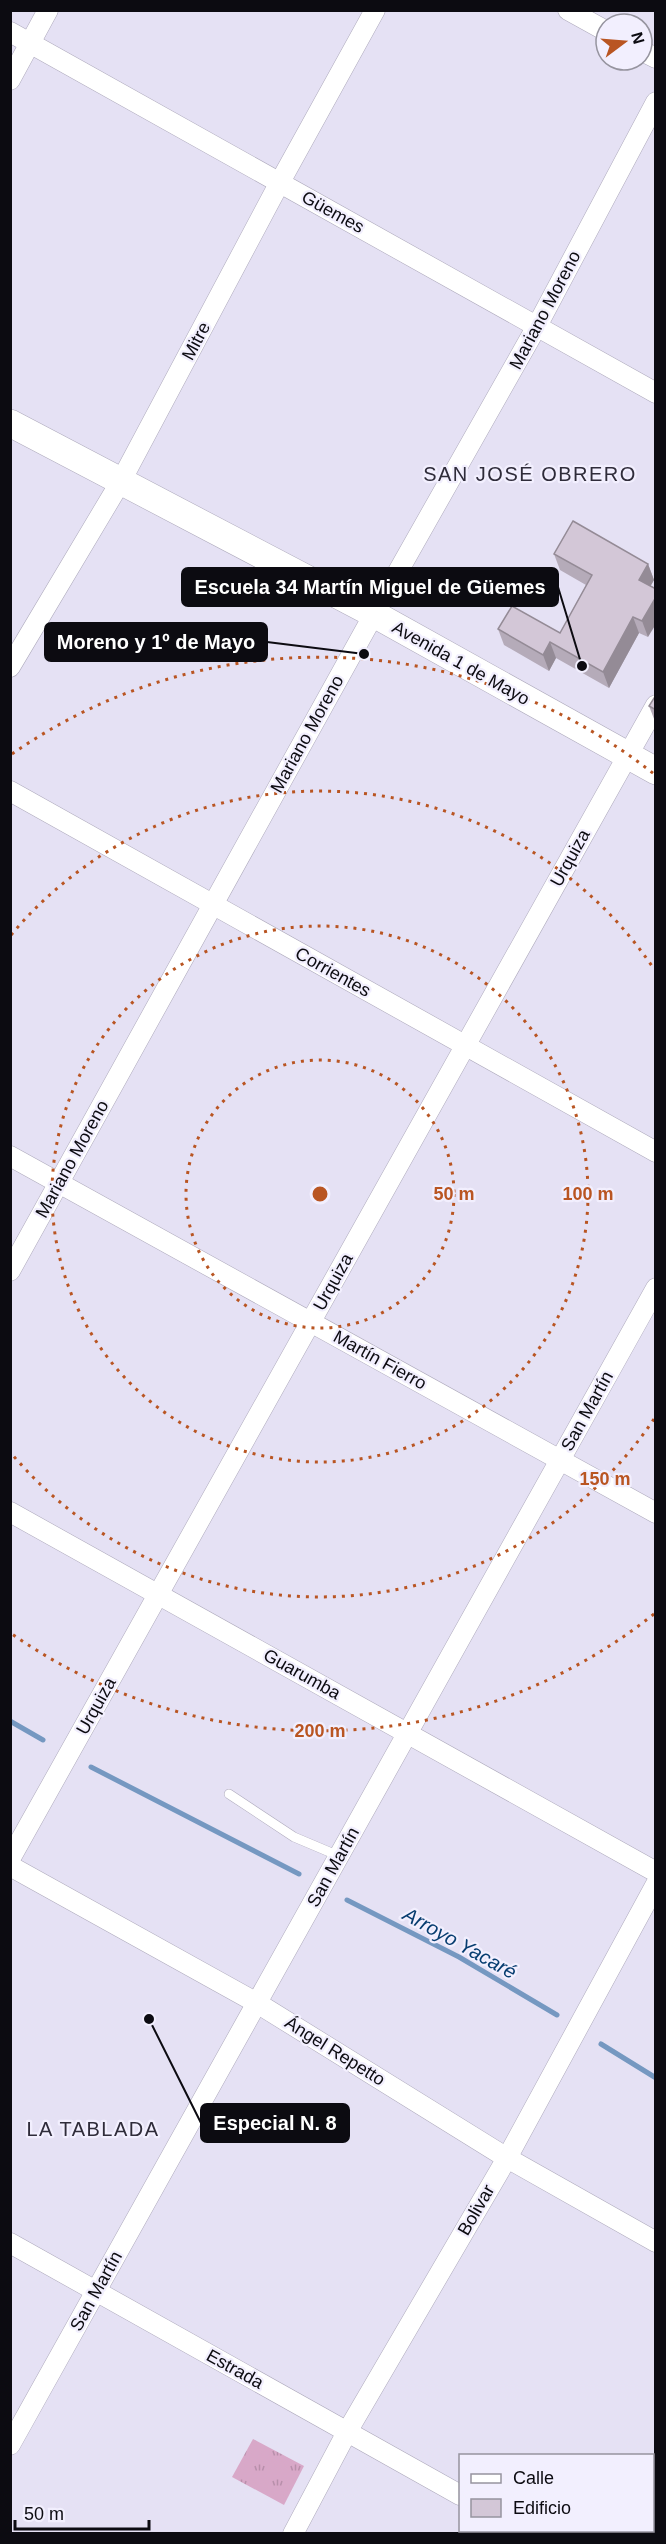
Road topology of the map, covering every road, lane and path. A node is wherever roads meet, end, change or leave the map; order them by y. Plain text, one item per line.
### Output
1 (48, 10) edge
2 (375, 10) edge
3 (568, 10) edge
4 (594, 24) edge
5 (10, 32) edge
6 (30, 44) junction
7 (10, 80) edge
8 (656, 102) edge
9 (280, 182) junction
10 (537, 326) junction
11 (656, 393) edge
12 (10, 423) edge
13 (121, 481) junction
14 (374, 614) junction
15 (10, 667) edge
16 (656, 705) edge
17 (627, 756) junction
18 (656, 771) edge
19 (10, 791) edge
20 (213, 904) junction
21 (465, 1046) junction
22 (656, 1152) edge
23 (10, 1156) edge
24 (59, 1183) junction
25 (10, 1271) edge
26 (656, 1288) edge
27 (311, 1322) junction
28 (560, 1460) junction
29 (10, 1512) edge
30 (656, 1513) edge
31 (158, 1594) junction
32 (407, 1733) junction
33 (229, 1794) dead end
34 (339, 1856) junction
35 (10, 1859) edge
36 (10, 1866) edge
37 (656, 1872) edge
38 (656, 1884) edge
39 (257, 2003) junction
40 (507, 2158) junction
41 (656, 2242) edge
42 (10, 2243) edge
43 (96, 2291) junction
44 (347, 2432) junction
45 (10, 2445) edge
46 (459, 2493) edge
47 (293, 2534) edge

1 - 6 street
2 - 9 street, Mitre
3 - 4 street
5 - 6 street, Güemes
6 - 7 street
6 - 9 street, Güemes
8 - 10 street, Mariano Moreno
9 - 10 street, Güemes
9 - 13 street, Mitre
10 - 11 street, Güemes
10 - 14 street, Mariano Moreno
12 - 13 main road, Avenida 1 de Mayo
13 - 14 main road, Avenida 1 de Mayo
13 - 15 street, Mitre
14 - 17 main road, Avenida 1 de Mayo
14 - 20 street, Mariano Moreno
16 - 17 street, Urquiza
17 - 18 main road, Avenida 1 de Mayo
17 - 21 street, Urquiza
19 - 20 street, Corrientes
20 - 21 street, Corrientes
20 - 24 street, Mariano Moreno
21 - 22 street, Corrientes
21 - 27 street, Urquiza
23 - 24 street, Martín Fierro
24 - 25 street, Mariano Moreno
24 - 27 street, Martín Fierro
26 - 28 street, San Martín
27 - 28 street, Martín Fierro
27 - 31 street, Urquiza
28 - 30 street, Martín Fierro
28 - 32 street, San Martín
29 - 31 street, Guarumba
31 - 32 street, Guarumba
31 - 35 street, Urquiza
32 - 34 street, San Martín
32 - 37 street, Guarumba
33 - 34 lane
34 - 39 street, San Martín
36 - 39 street, Ángel Repetto
38 - 40 street, Bolivar
39 - 40 street, Ángel Repetto
39 - 43 street, San Martín
40 - 41 street, Ángel Repetto
40 - 44 street, Bolivar
42 - 43 street, Estrada
43 - 44 street, Estrada
43 - 45 street, San Martín
44 - 46 street, Estrada
44 - 47 street, Bolivar

